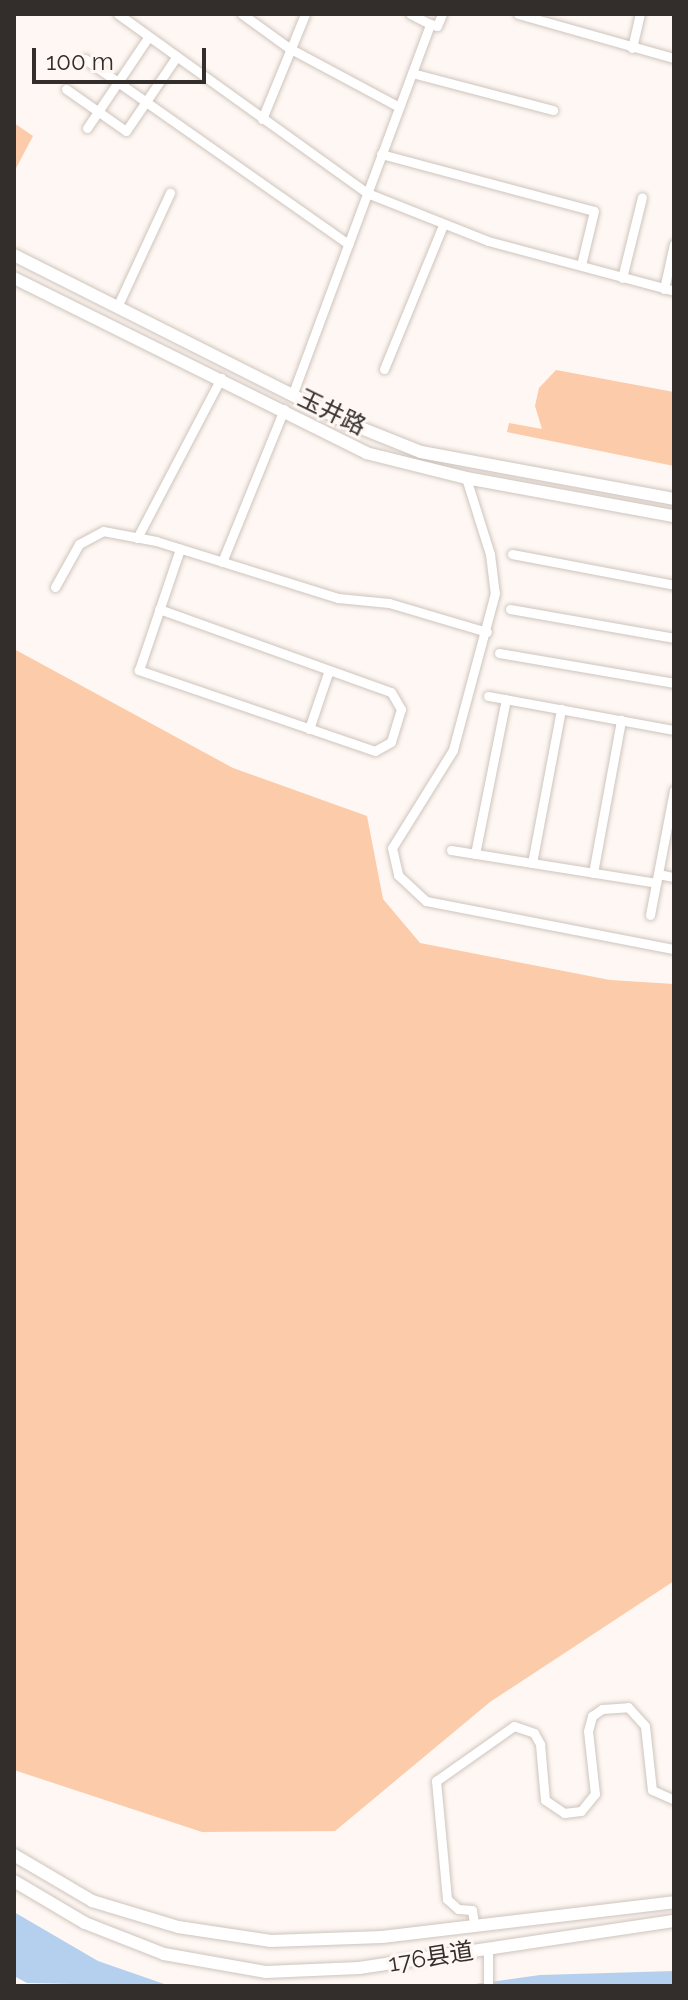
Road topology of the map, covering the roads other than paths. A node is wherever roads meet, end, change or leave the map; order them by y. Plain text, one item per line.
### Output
1 (118, 14) edge
2 (242, 14) edge
3 (305, 14) edge
4 (410, 14) edge
5 (442, 14) edge
6 (518, 14) edge
7 (640, 14) edge
8 (536, 17) edge
9 (430, 24) junction
10 (147, 39) junction
11 (632, 48) junction
12 (674, 58) edge
13 (85, 59) dead end
14 (175, 59) junction
15 (412, 73) junction
16 (118, 82) junction
17 (66, 89) dead end
18 (146, 102) junction
19 (399, 107) junction
20 (553, 110) dead end
21 (98, 112) junction
22 (262, 119) junction
23 (87, 128) dead end
24 (381, 154) junction
25 (170, 193) dead end
26 (367, 193) junction
27 (642, 197) dead end
28 (443, 225) junction
29 (348, 244) junction
30 (674, 244) edge
31 (14, 255) edge
32 (581, 265) junction
33 (14, 278) edge
34 (622, 278) junction
35 (669, 290) edge
36 (117, 307) junction
37 (384, 369) dead end
38 (221, 378) junction
39 (293, 393) junction
40 (284, 409) junction
41 (466, 478) junction
42 (674, 499) edge
43 (674, 516) edge
44 (137, 538) junction
45 (180, 549) junction
46 (512, 554) dead end
47 (222, 562) junction
48 (674, 585) edge
49 (55, 587) dead end
50 (159, 609) junction
51 (510, 609) dead end
52 (487, 632) junction
53 (674, 638) edge
54 (499, 653) dead end
55 (329, 670) junction
56 (674, 683) edge
57 (488, 696) dead end
58 (506, 699) junction
59 (561, 709) junction
60 (621, 720) junction
61 (309, 729) junction
62 (674, 730) edge
63 (674, 790) edge
64 (672, 815) edge
65 (451, 850) dead end
66 (475, 854) junction
67 (532, 863) junction
68 (593, 873) junction
69 (674, 877) edge
70 (657, 878) junction
71 (650, 915) dead end
72 (674, 949) edge
73 (674, 1800) edge
74 (14, 1855) edge
75 (14, 1881) edge
76 (674, 1902) edge
77 (674, 1921) edge
78 (474, 1923) junction
79 (488, 1948) junction
80 (488, 1986) edge

1 - 10 street
2 - 19 street
3 - 22 street
4 - 9 street
5 - 9 street
6 - 8 street
7 - 11 street
8 - 11 street
9 - 15 street
10 - 14 street
10 - 16 street
11 - 12 street
13 - 16 street
14 - 18 street
14 - 22 street
15 - 19 street
15 - 20 street
16 - 18 street
16 - 21 street
17 - 21 street
18 - 21 street
18 - 29 street
19 - 24 street
21 - 23 street
22 - 26 street
24 - 26 street
24 - 32 street
25 - 36 street
26 - 28 street
26 - 29 street
27 - 34 street
28 - 32 street
28 - 37 street
29 - 39 street
30 - 35 street
31 - 36 street, 玉井路
32 - 34 street
33 - 38 street, 玉井路
34 - 35 street
36 - 39 street, 玉井路
38 - 40 street, 玉井路
38 - 44 street
39 - 42 street, 玉井路
40 - 41 street, 玉井路
40 - 47 street
41 - 43 street, 玉井路
41 - 52 street
44 - 45 street
44 - 49 street
45 - 47 street
45 - 50 street
46 - 48 street
47 - 52 street
50 - 55 street
50 - 61 street
51 - 53 street
52 - 72 street
54 - 56 street
55 - 61 street
55 - 61 street
57 - 58 street
58 - 59 street
58 - 66 street
59 - 60 street
59 - 67 street
60 - 62 street
60 - 68 street
63 - 64 street
64 - 70 street
65 - 66 street
66 - 67 street
67 - 68 street
68 - 70 street
69 - 70 street
70 - 71 street
73 - 78 street
74 - 78 street, 176县道
75 - 79 street, 176县道
76 - 78 street, 176县道
77 - 79 street, 176县道
79 - 80 street

